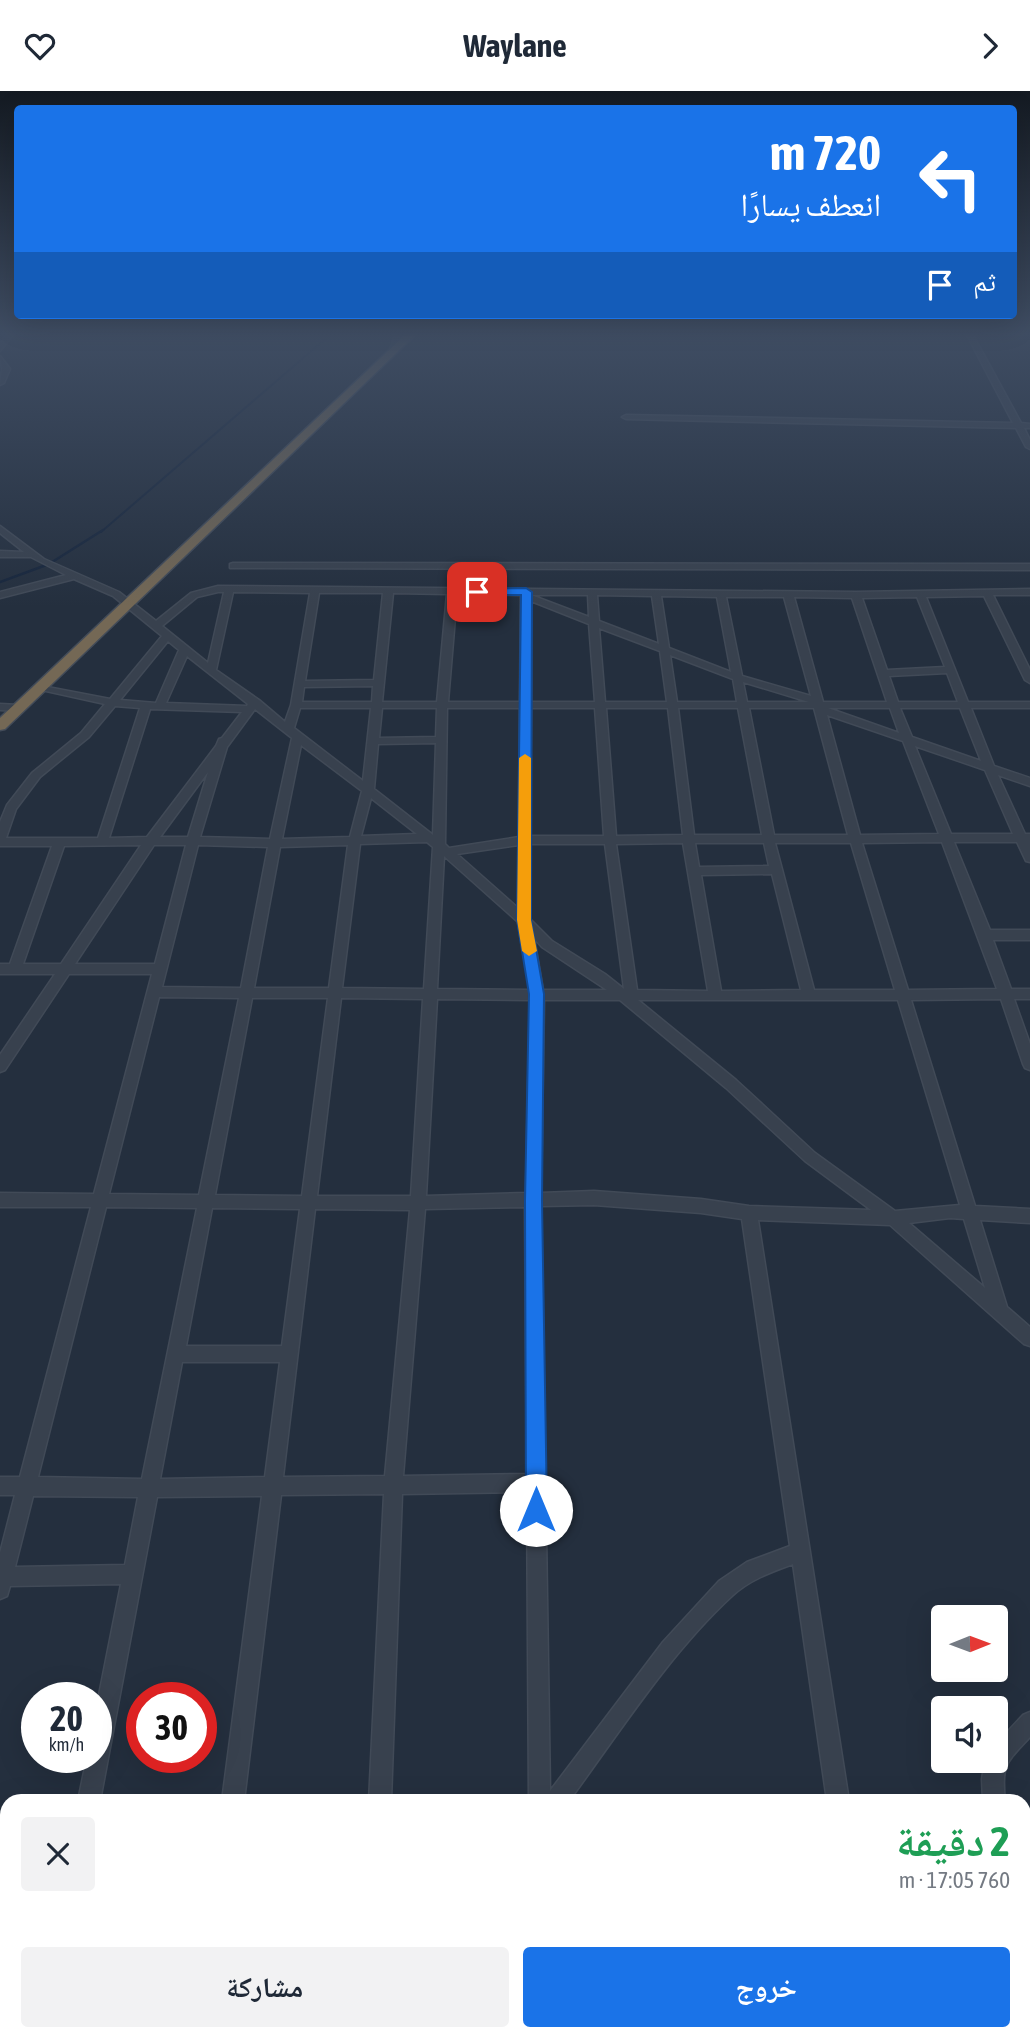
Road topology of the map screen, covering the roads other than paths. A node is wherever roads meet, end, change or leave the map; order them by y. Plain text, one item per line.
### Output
1 (314, 426) edge
2 (1019, 426) edge
3 (1030, 447) edge
4 (0, 529) edge
5 (0, 554) edge
6 (15, 555) junction
7 (30, 555) junction
8 (0, 560) edge
9 (233, 566) dead end
10 (1030, 567) edge
11 (71, 576) junction
12 (229, 589) junction
13 (315, 591) junction
14 (452, 592) junction
15 (592, 592) junction
16 (1030, 592) edge
17 (388, 593) junction
18 (656, 593) junction
19 (721, 593) junction
20 (987, 593) junction
21 (526, 594) junction
22 (788, 594) junction
23 (0, 595) edge
24 (856, 595) junction
25 (921, 595) junction
26 (127, 605) junction
27 (593, 622) junction
28 (157, 625) junction
29 (168, 635) junction
30 (662, 648) junction
31 (185, 649) junction
32 (952, 670) junction
33 (211, 671) junction
34 (881, 673) junction
35 (736, 677) junction
36 (1030, 680) edge
37 (377, 683) junction
38 (299, 684) junction
39 (41, 687) junction
40 (111, 702) junction
41 (375, 704) junction
42 (741, 704) junction
43 (252, 705) junction
44 (296, 705) junction
45 (598, 705) junction
46 (673, 705) junction
47 (965, 705) junction
48 (1030, 705) edge
49 (146, 706) junction
50 (160, 706) junction
51 (442, 706) junction
52 (526, 706) junction
53 (820, 706) junction
54 (894, 706) junction
55 (0, 707) edge
56 (19, 708) junction
57 (0, 726) edge
58 (293, 732) junction
59 (908, 739) junction
60 (441, 740) junction
61 (223, 741) junction
62 (372, 741) junction
63 (989, 767) junction
64 (1030, 782) edge
65 (368, 790) junction
66 (1025, 838) edge
67 (945, 839) junction
68 (0, 840) edge
69 (524, 840) junction
70 (610, 840) junction
71 (193, 841) junction
72 (689, 841) junction
73 (769, 841) junction
74 (856, 841) junction
75 (59, 842) junction
76 (102, 842) junction
77 (354, 842) junction
78 (149, 843) junction
79 (273, 843) junction
80 (438, 845) junction
81 (1030, 857) edge
82 (776, 870) junction
83 (694, 871) junction
84 (524, 920) junction
85 (1030, 935) edge
86 (985, 936) junction
87 (0, 969) edge
88 (15, 969) junction
89 (65, 969) junction
90 (160, 969) junction
91 (154, 992) junction
92 (247, 993) junction
93 (336, 993) junction
94 (428, 993) junction
95 (904, 993) junction
96 (537, 994) junction
97 (626, 994) junction
98 (1005, 994) junction
99 (1030, 994) edge
100 (809, 995) junction
101 (715, 996) junction
102 (1027, 1046) edge
103 (1030, 1064) edge
104 (0, 1066) edge
105 (0, 1200) edge
106 (206, 1201) junction
107 (533, 1201) junction
108 (99, 1202) junction
109 (309, 1203) junction
110 (418, 1203) junction
111 (749, 1213) junction
112 (970, 1213) junction
113 (1030, 1216) edge
114 (893, 1218) junction
115 (1000, 1313) junction
116 (1030, 1338) edge
117 (176, 1354) junction
118 (289, 1354) junction
119 (536, 1483) junction
120 (393, 1485) junction
121 (0, 1486) edge
122 (29, 1486) junction
123 (272, 1486) junction
124 (148, 1488) junction
125 (802, 1551) junction
126 (132, 1574) junction
127 (2, 1583) edge
128 (1030, 1721) edge
129 (1008, 1746) edge
130 (993, 1773) edge
131 (90, 1794) edge
132 (234, 1794) edge
133 (380, 1794) edge
134 (540, 1794) edge
135 (561, 1794) edge
136 (837, 1794) edge
137 (993, 1794) edge

1 - 26 highway
2 - 3 street
4 - 7 street
5 - 6 street
6 - 7 street
6 - 8 street
7 - 11 street
9 - 10 street
11 - 23 street
11 - 26 street
12 - 13 street
12 - 28 street
12 - 33 street
13 - 17 street
13 - 38 street
14 - 17 street
14 - 21 street
14 - 51 street
15 - 18 street
15 - 21 street
15 - 27 street
16 - 20 street
17 - 37 street
18 - 19 street
18 - 30 street
19 - 22 street
19 - 35 street
20 - 25 street
20 - 36 street
21 - 27 street
21 - 52 street
22 - 24 street
22 - 53 street
24 - 25 street
24 - 34 street
25 - 32 street
26 - 28 street
26 - 39 highway
27 - 30 street
27 - 45 street
28 - 29 street
29 - 31 street
29 - 40 street
30 - 35 street
30 - 46 street
31 - 33 street
31 - 50 street
32 - 34 street
32 - 47 street
33 - 43 street
34 - 54 street
35 - 42 street
35 - 53 street
37 - 38 street
37 - 41 street
38 - 44 street
39 - 40 street
39 - 56 highway
40 - 49 street
40 - 68 street
41 - 44 street
41 - 51 street
41 - 62 street
42 - 46 street
42 - 53 street
42 - 73 street
43 - 50 street
43 - 58 street
43 - 61 street
44 - 58 street
45 - 46 street
45 - 52 street
45 - 70 street
46 - 72 street
47 - 48 street
47 - 54 street
47 - 63 street
49 - 50 street
49 - 76 street
51 - 52 street
51 - 60 street
52 - 69 street
53 - 54 street
53 - 59 street
53 - 74 street
54 - 59 street
55 - 56 street
56 - 57 highway
58 - 65 street
58 - 79 street
59 - 63 street
59 - 67 street
60 - 62 street
60 - 80 street
61 - 71 street
61 - 78 street
62 - 65 street
63 - 64 street
63 - 66 street
65 - 77 street
65 - 80 street
66 - 67 street
66 - 81 street
67 - 74 street
67 - 86 street
68 - 75 street
69 - 70 street
69 - 80 street
69 - 84 street
70 - 72 street
70 - 97 street
71 - 78 street
71 - 79 street
71 - 90 street
72 - 73 street
72 - 83 street
73 - 74 street
73 - 82 street
74 - 95 street
75 - 76 street
75 - 88 street
76 - 78 street
77 - 79 street
77 - 80 street
77 - 93 street
78 - 89 street
79 - 92 street
80 - 84 street
80 - 94 street
82 - 83 street
82 - 100 street
83 - 101 street
84 - 96 street
84 - 97 street
85 - 86 street
86 - 98 street
87 - 88 street
88 - 89 street
89 - 90 street
89 - 104 street
90 - 91 street
91 - 92 street
91 - 108 street
92 - 93 street
92 - 106 street
93 - 94 street
93 - 109 street
94 - 96 street
94 - 110 street
95 - 98 street
95 - 100 street
95 - 112 street
96 - 97 street
96 - 107 street
97 - 101 street
97 - 114 street
98 - 99 street
98 - 102 street
100 - 101 street
102 - 103 street
105 - 108 street
106 - 108 street
106 - 109 street
106 - 117 street
107 - 110 street
107 - 111 street
107 - 119 street
108 - 122 street
109 - 110 street
109 - 118 street
110 - 120 street
111 - 114 street
111 - 125 street
112 - 113 street
112 - 114 street
112 - 115 street
114 - 115 street
115 - 116 street
117 - 118 street
117 - 124 street
118 - 123 street
119 - 120 street
119 - 134 street
120 - 123 street
120 - 133 street
121 - 122 street
122 - 124 street
122 - 127 street
123 - 124 street
123 - 132 street
124 - 126 street
125 - 135 street
125 - 136 street
126 - 127 street
126 - 131 street
128 - 129 street
130 - 137 street

